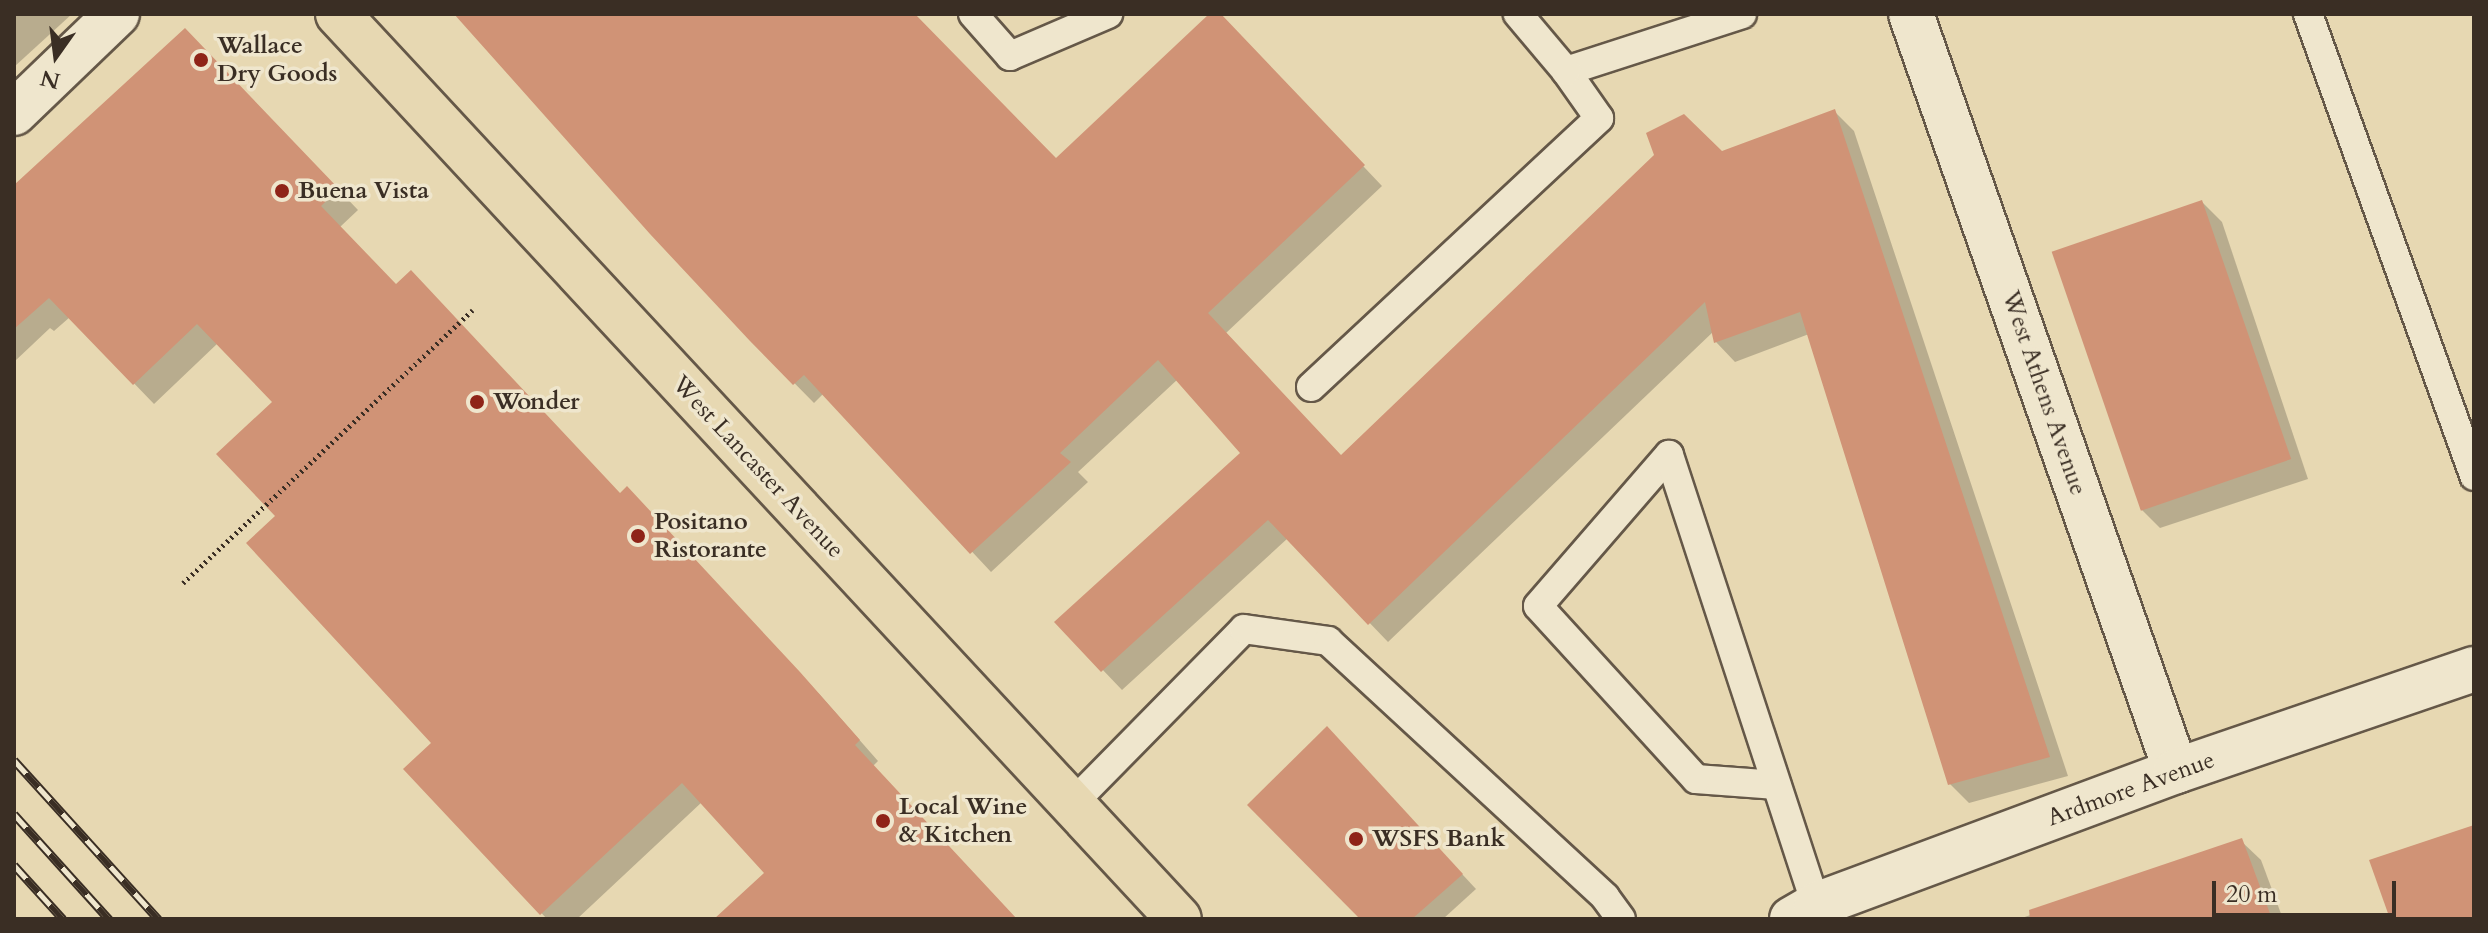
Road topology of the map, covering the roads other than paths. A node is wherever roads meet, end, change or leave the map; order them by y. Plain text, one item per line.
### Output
1 (117, 14) edge
2 (338, 14) edge
3 (973, 14) edge
4 (1108, 14) edge
5 (1518, 14) edge
6 (1742, 14) edge
7 (1911, 14) edge
8 (2308, 14) edge
9 (1566, 71) junction
10 (14, 113) edge
11 (1311, 387) dead end
12 (2474, 476) edge
13 (2474, 669) edge
14 (2176, 771) junction
15 (1776, 785) junction
16 (1072, 804) junction
17 (1804, 912) edge
18 (1179, 919) edge
19 (1621, 919) edge

1 - 10 street
2 - 16 highway, West Lancaster Avenue
3 - 4 lane
5 - 9 lane
6 - 9 lane
7 - 14 street, West Athens Avenue
8 - 12 lane
9 - 11 lane
13 - 14 street, Ardmore Avenue
14 - 17 street, Ardmore Avenue
15 - 15 lane
15 - 17 lane
16 - 18 highway, West Lancaster Avenue
16 - 19 lane

